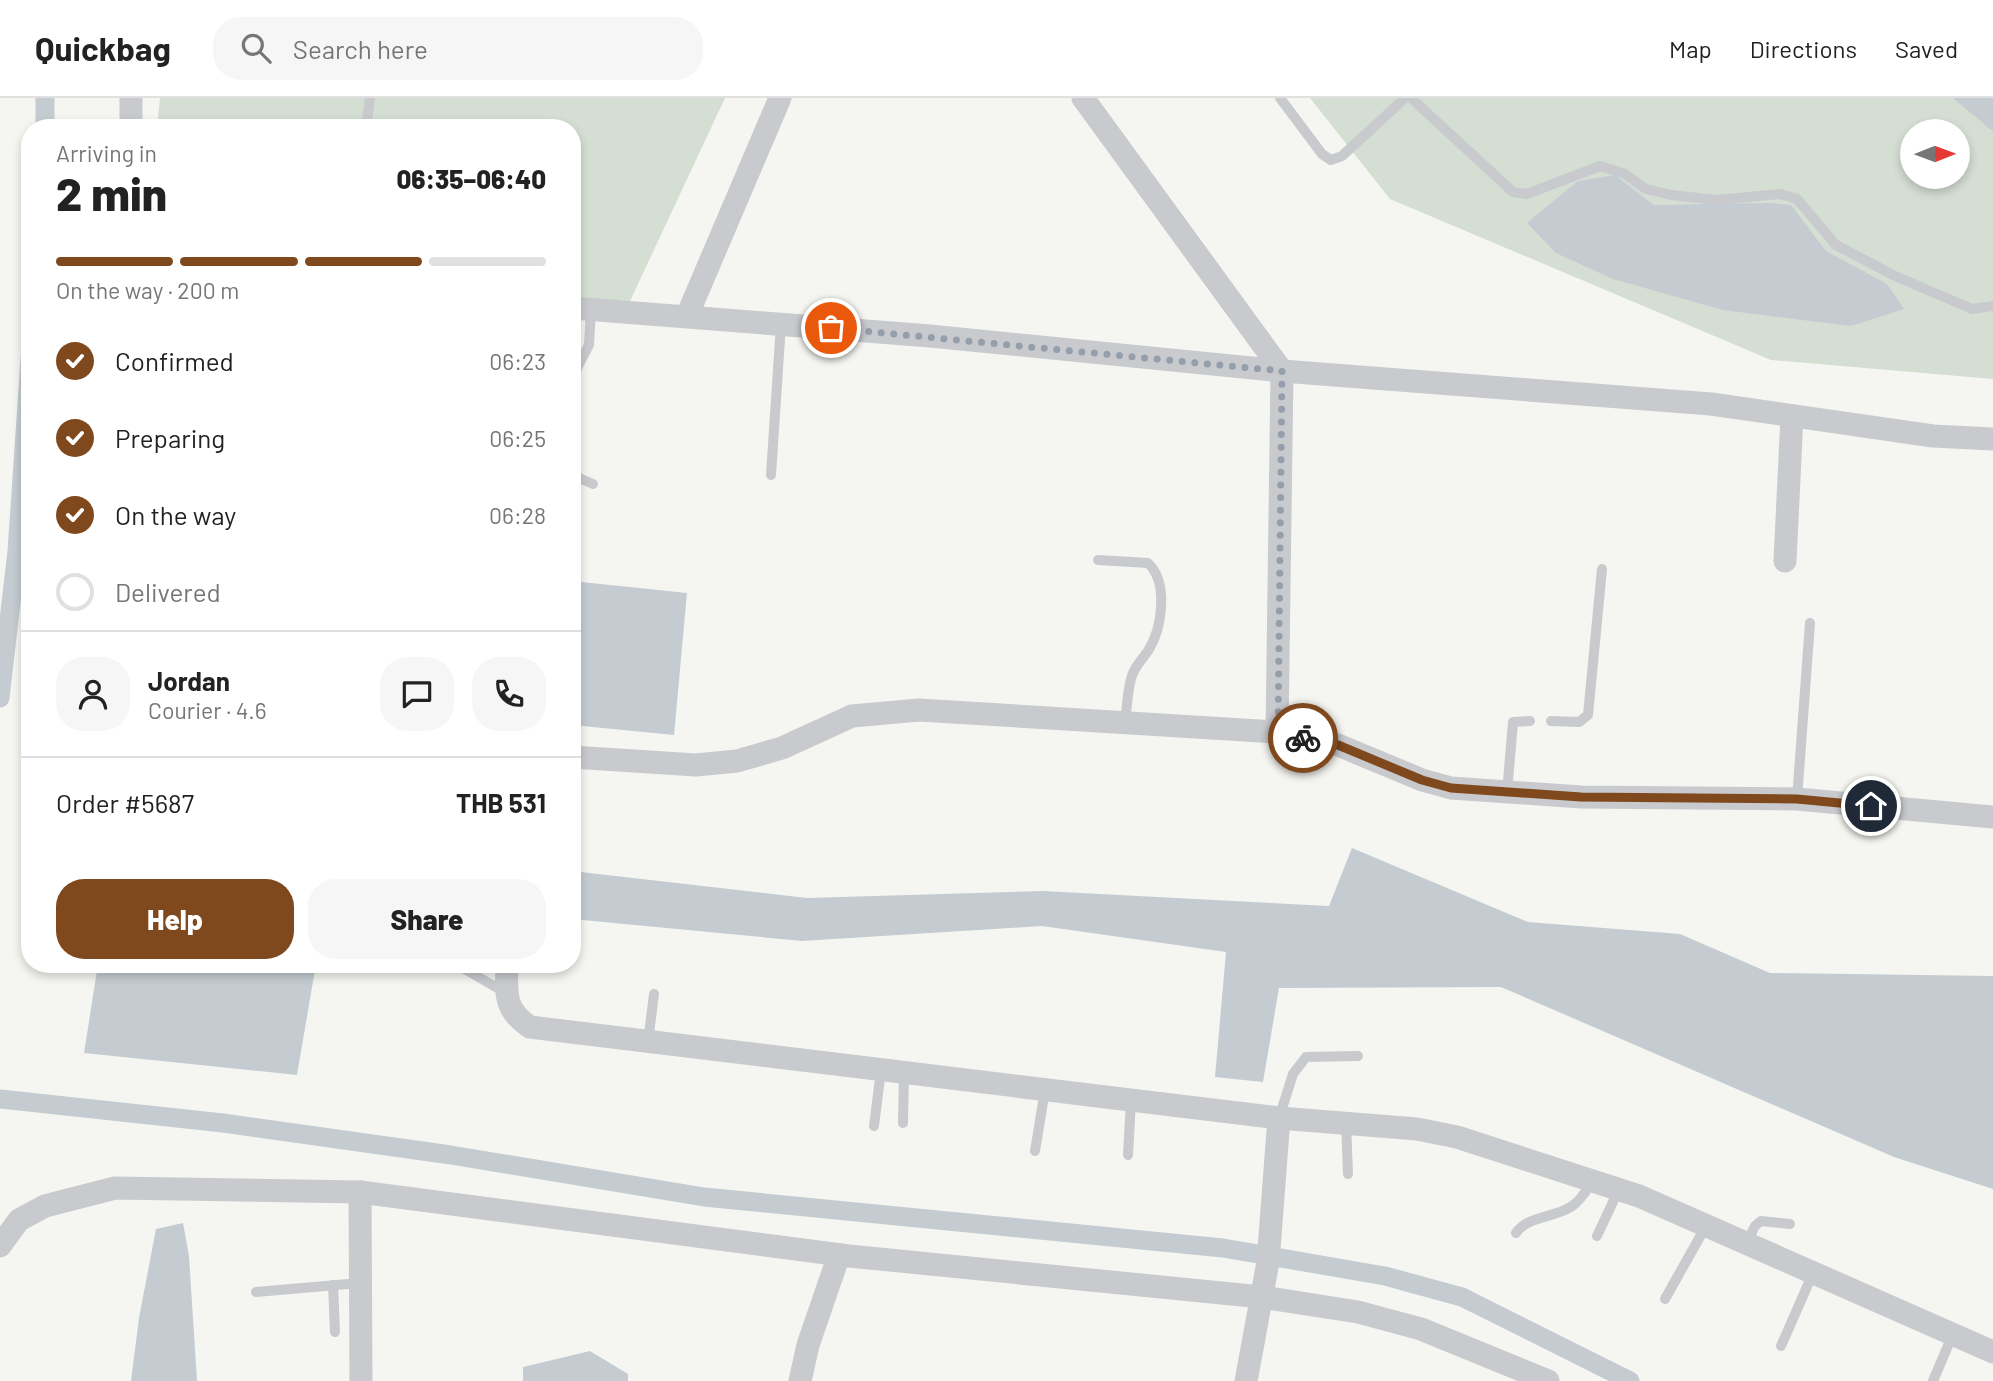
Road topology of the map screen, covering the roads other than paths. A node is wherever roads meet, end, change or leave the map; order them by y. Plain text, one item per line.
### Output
1 (131, 98) edge
2 (370, 98) edge
3 (780, 98) edge
4 (1083, 98) edge
5 (1280, 98) edge
6 (1405, 98) edge
7 (1411, 98) edge
8 (131, 119) edge
9 (367, 119) edge
10 (1993, 306) edge
11 (582, 309) edge
12 (687, 316) junction
13 (782, 324) junction
14 (581, 360) edge
15 (1282, 371) junction
16 (1792, 416) junction
17 (1993, 439) edge
18 (771, 475) dead end
19 (581, 479) edge
20 (593, 484) dead end
21 (1098, 560) dead end
22 (1785, 561) dead end
23 (1602, 569) dead end
24 (1810, 623) dead end
25 (1530, 721) dead end
26 (1551, 721) dead end
27 (1125, 723) junction
28 (1278, 732) junction
29 (581, 758) edge
30 (1507, 793) junction
31 (1797, 799) junction
32 (1993, 817) edge
33 (472, 973) edge
34 (507, 973) edge
35 (506, 993) junction
36 (654, 993) dead end
37 (648, 1042) junction
38 (1358, 1056) dead end
39 (881, 1070) junction
40 (904, 1073) junction
41 (1045, 1090) junction
42 (1131, 1100) junction
43 (1279, 1118) junction
44 (903, 1123) dead end
45 (1346, 1123) junction
46 (874, 1126) dead end
47 (1035, 1151) dead end
48 (1128, 1155) dead end
49 (1348, 1174) dead end
50 (1593, 1181) junction
51 (1619, 1189) junction
52 (360, 1192) junction
53 (1790, 1224) dead end
54 (1706, 1226) junction
55 (1516, 1233) dead end
56 (1597, 1236) dead end
57 (1746, 1244) junction
58 (0, 1246) edge
59 (839, 1255) junction
60 (1813, 1273) junction
61 (360, 1283) junction
62 (333, 1285) junction
63 (256, 1292) dead end
64 (1262, 1297) junction
65 (1665, 1300) dead end
66 (335, 1332) dead end
67 (1953, 1334) junction
68 (1781, 1346) dead end
69 (1993, 1352) edge
70 (361, 1381) edge
71 (800, 1381) edge
72 (1246, 1381) edge
73 (1548, 1381) edge
74 (1933, 1381) edge

1 - 8 street
2 - 9 lane
3 - 12 street
4 - 15 street
5 - 6 lane
7 - 10 lane
11 - 12 street
11 - 14 lane
12 - 13 street
13 - 15 street
13 - 18 lane
15 - 16 street
15 - 28 street
16 - 17 street
16 - 22 street
19 - 20 lane
21 - 27 lane
23 - 26 lane
24 - 31 lane
25 - 30 lane
27 - 28 street
27 - 29 street
28 - 30 street
30 - 31 street
31 - 32 street
33 - 35 lane
34 - 35 street
35 - 37 street
36 - 37 lane
37 - 39 street
38 - 43 lane
39 - 40 street
39 - 46 lane
40 - 41 street
40 - 44 lane
41 - 42 street
41 - 47 lane
42 - 43 street
42 - 48 lane
43 - 45 street
43 - 64 street
45 - 49 lane
45 - 50 street
50 - 51 street
50 - 55 lane
51 - 54 street
51 - 56 lane
52 - 58 street
52 - 59 street
52 - 61 street
53 - 57 lane
54 - 57 street
54 - 65 lane
57 - 60 street
59 - 64 street
59 - 71 street
60 - 67 street
60 - 68 lane
61 - 62 lane
61 - 70 street
62 - 63 lane
62 - 66 lane
64 - 72 street
64 - 73 street
67 - 69 street
67 - 74 lane

